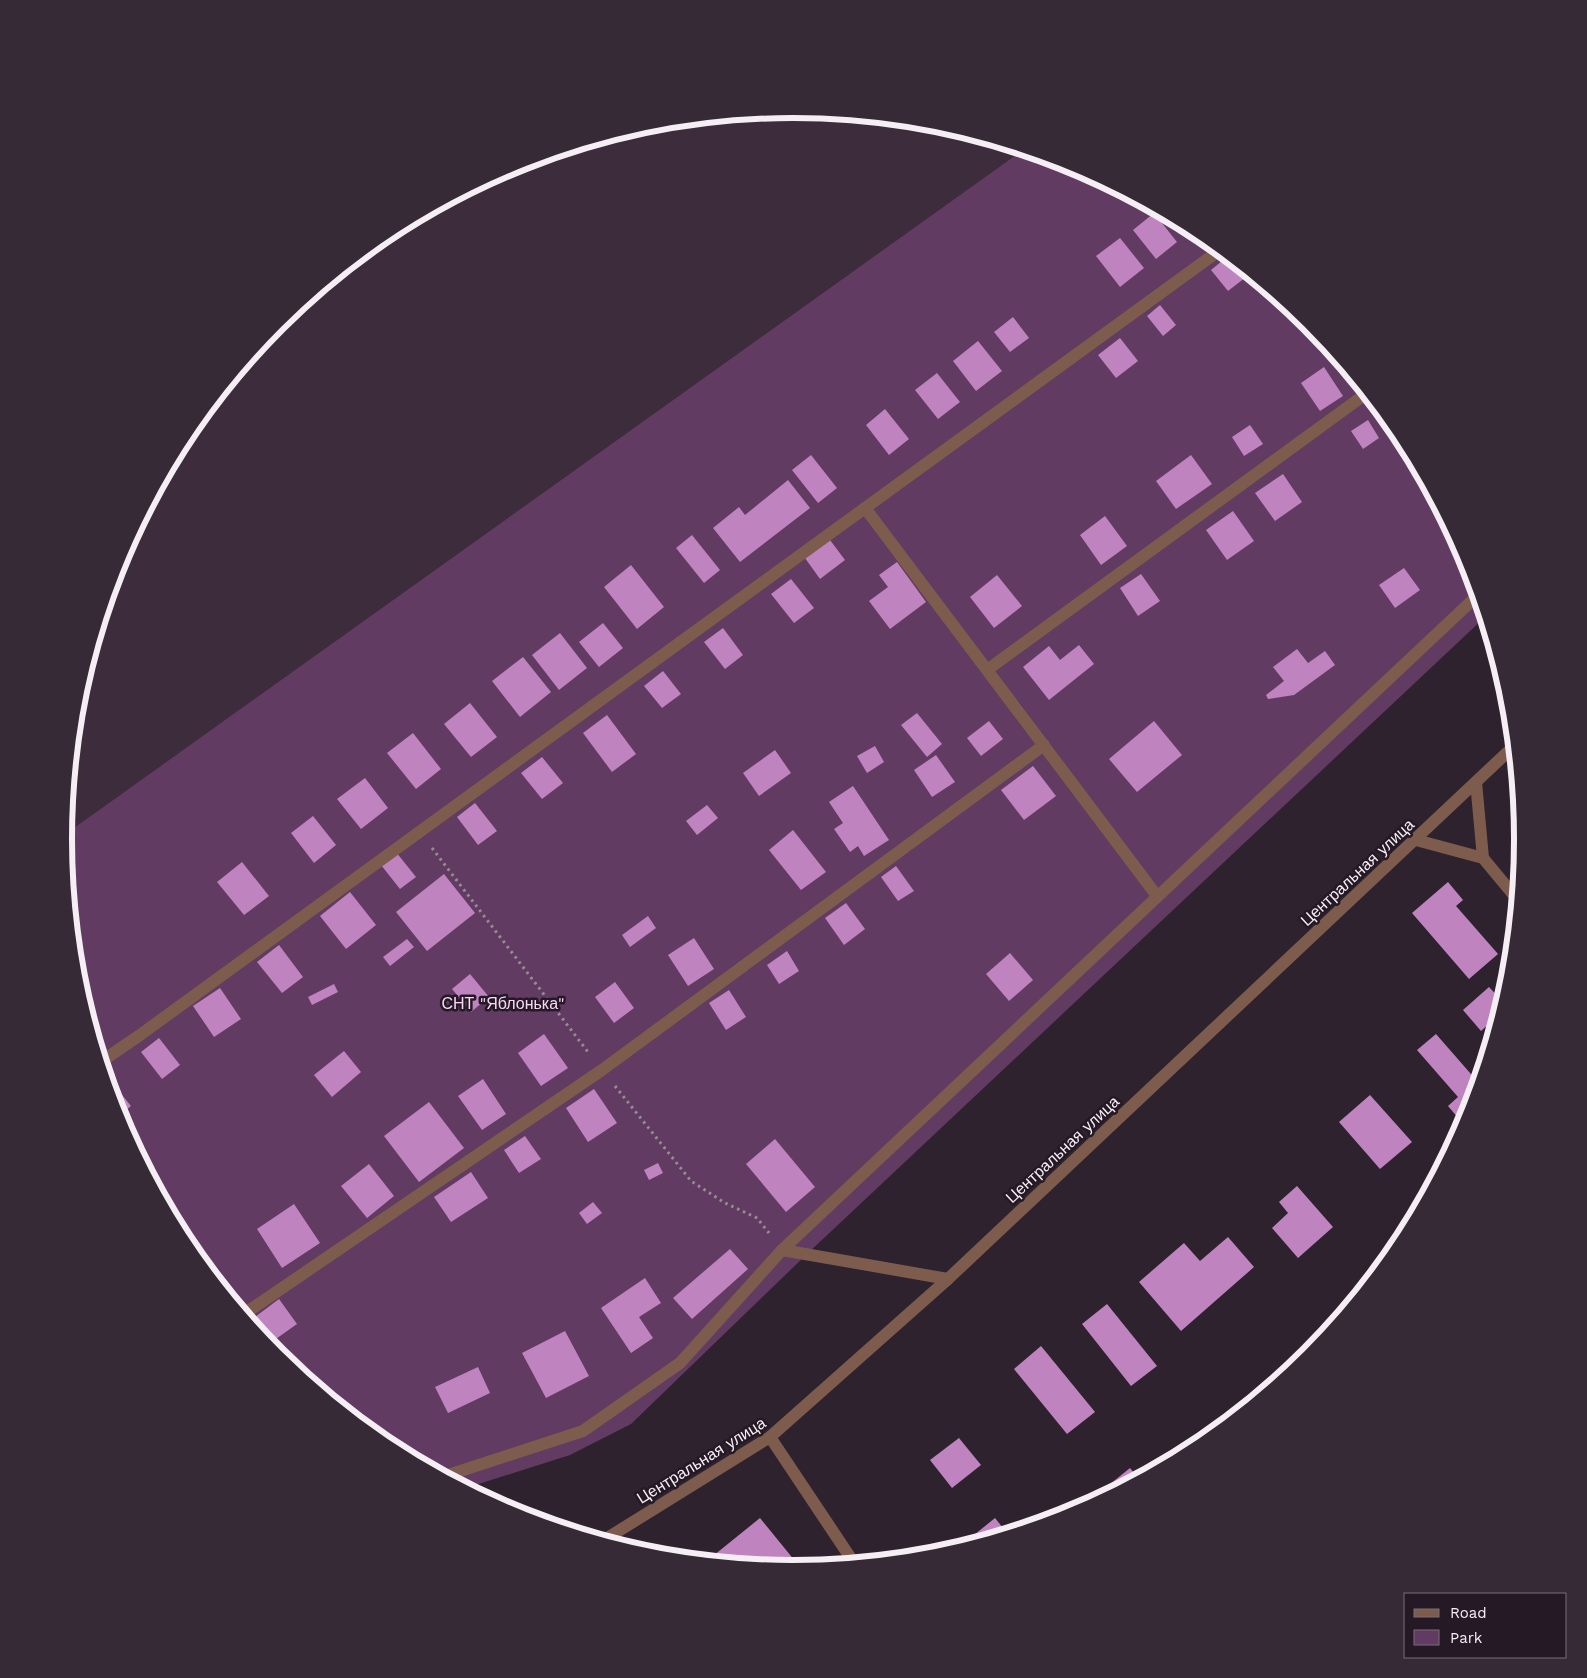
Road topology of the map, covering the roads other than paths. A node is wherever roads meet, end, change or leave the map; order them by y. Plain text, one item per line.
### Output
1 (1214, 254) edge
2 (1363, 396) edge
3 (866, 508) junction
4 (1473, 599) edge
5 (987, 670) junction
6 (1044, 746) junction
7 (1509, 751) edge
8 (1476, 782) junction
9 (1416, 840) junction
10 (1483, 858) junction
11 (1512, 893) edge
12 (1157, 896) junction
13 (107, 1057) edge
14 (782, 1250) junction
15 (948, 1278) junction
16 (248, 1311) edge
17 (770, 1437) junction
18 (452, 1474) edge
19 (611, 1536) edge
20 (850, 1557) edge

1 - 3 street
2 - 5 street
3 - 5 street
3 - 13 street
4 - 12 street
5 - 6 street
6 - 12 street
6 - 16 street
7 - 8 street, Центральная улица
8 - 9 street, Центральная улица
8 - 10 street
9 - 10 street
9 - 15 street, Центральная улица
10 - 11 street
12 - 14 street
14 - 15 street
14 - 18 street
15 - 17 street, Центральная улица
17 - 19 street, Центральная улица
17 - 20 street

